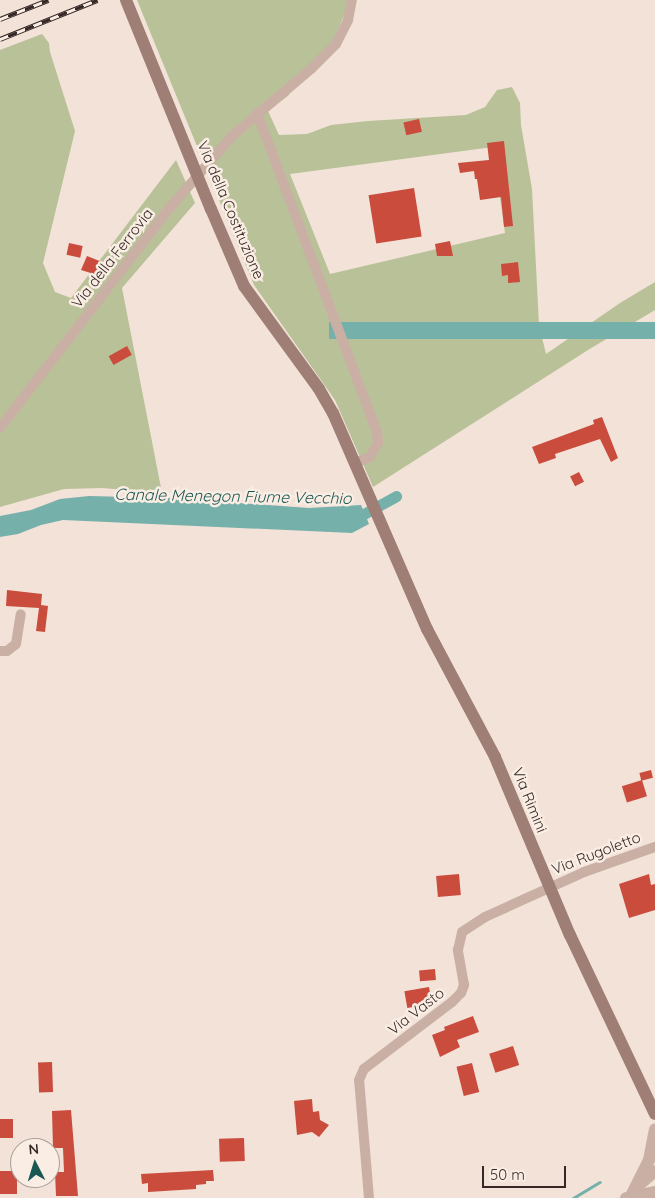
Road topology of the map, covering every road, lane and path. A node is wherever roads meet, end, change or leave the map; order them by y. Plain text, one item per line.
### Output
1 (126, 0) edge
2 (352, 0) edge
3 (257, 114) junction
4 (0, 428) edge
5 (355, 463) junction
6 (369, 495) joint
7 (21, 614) dead end
8 (0, 651) edge
9 (655, 847) edge
10 (549, 888) junction
11 (655, 1114) edge
12 (655, 1130) edge
13 (655, 1171) edge
14 (655, 1192) edge
15 (634, 1197) edge
16 (369, 1198) edge

1 - 5 main road, Via della Costituzione, bridge
2 - 3 street, Via della Ferrovia
3 - 4 street, Via della Ferrovia
3 - 5 street
5 - 6 main road, Via della Costituzione
6 - 10 main road, Via Rimini
7 - 8 street
9 - 10 street, Via Rugoletto
10 - 11 main road, Via Rimini
10 - 16 street, Via Vasto
12 - 15 street
13 - 15 street
14 - 15 street

